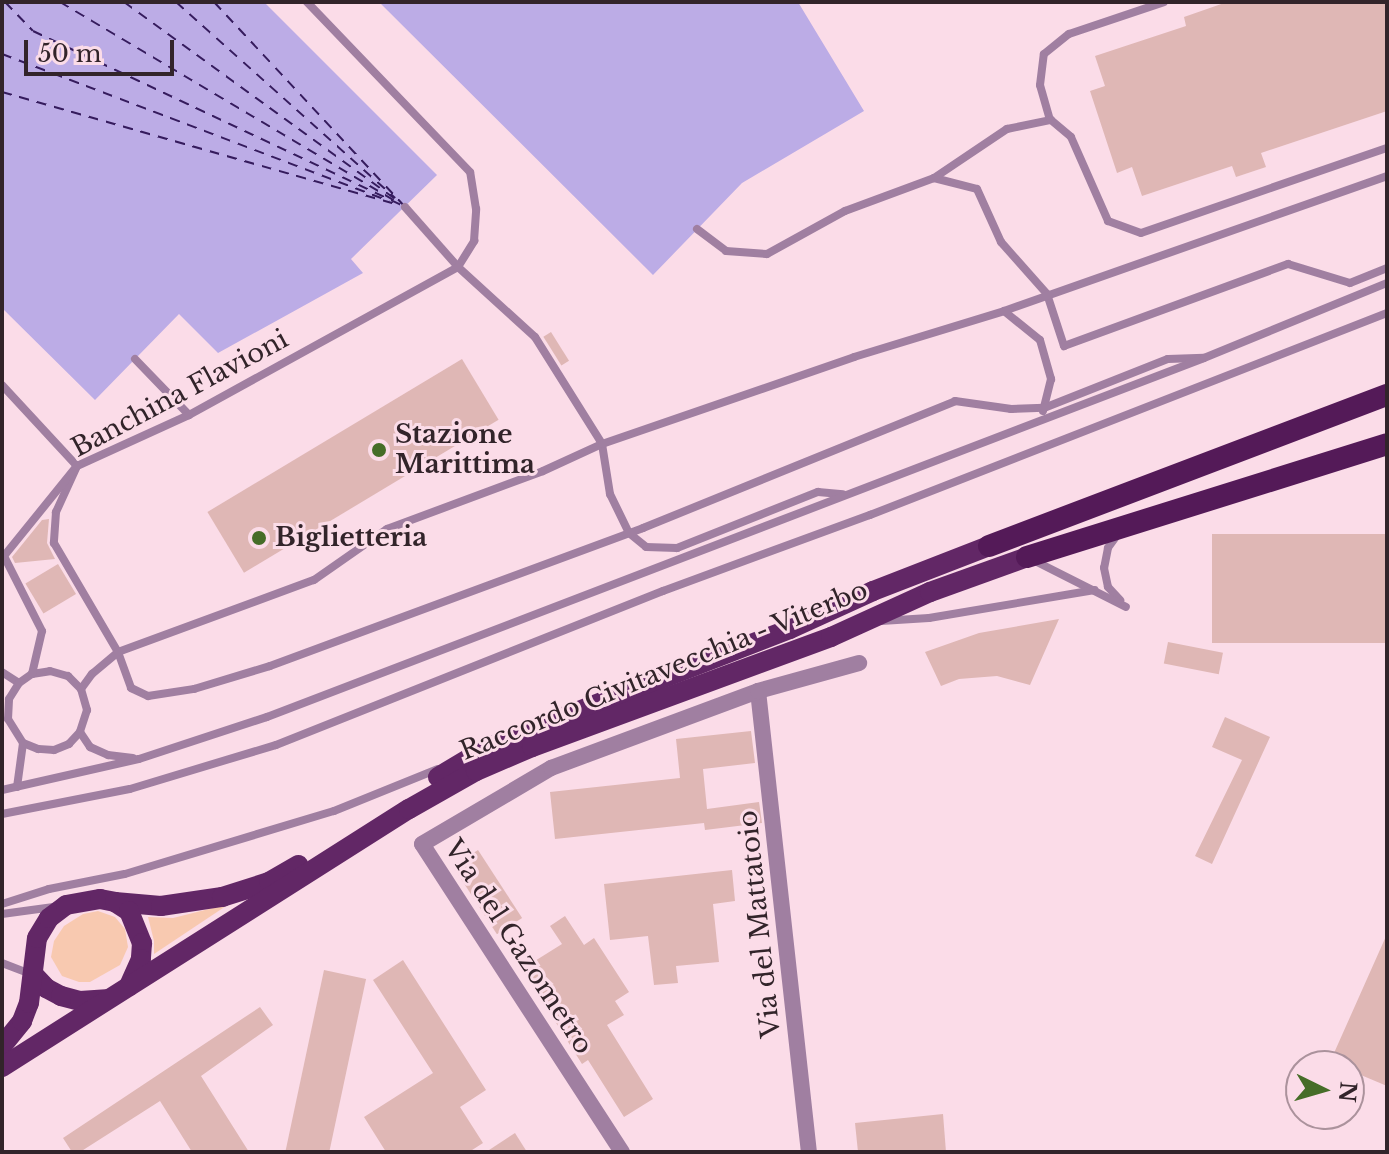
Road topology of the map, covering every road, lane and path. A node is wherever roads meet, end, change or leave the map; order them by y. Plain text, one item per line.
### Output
1 (307, 2) edge
2 (1164, 2) edge
3 (1050, 120) junction
4 (1387, 148) edge
5 (1387, 176) edge
6 (934, 178) junction
7 (405, 207) dead end
8 (697, 229) dead end
9 (458, 267) junction
10 (1387, 268) edge
11 (1387, 283) edge
12 (1047, 294) junction
13 (1004, 311) junction
14 (1387, 313) edge
15 (1204, 358) junction
16 (135, 359) dead end
17 (2, 385) edge
18 (1387, 395) edge
19 (1044, 408) junction
20 (189, 415) junction
21 (1038, 421) junction
22 (602, 444) junction
23 (1387, 444) edge
24 (77, 466) junction
25 (845, 494) junction
26 (1126, 524) junction
27 (629, 533) junction
28 (989, 546) junction
29 (1027, 557) junction
30 (1095, 590) junction
31 (864, 622) junction
32 (118, 652) junction
33 (859, 663) dead end
34 (2, 672) edge
35 (32, 674) junction
36 (19, 683) junction
37 (81, 689) junction
38 (758, 691) junction
39 (5, 719) edge
40 (80, 732) junction
41 (23, 743) junction
42 (483, 750) junction
43 (139, 759) junction
44 (17, 787) junction
45 (2, 790) edge
46 (2, 814) edge
47 (115, 902) junction
48 (2, 904) edge
49 (66, 905) junction
50 (2, 914) edge
51 (2, 963) edge
52 (34, 975) junction
53 (129, 986) junction
54 (111, 998) junction
55 (2, 1046) edge
56 (2, 1067) edge
57 (622, 1152) edge
58 (809, 1152) edge

1 - 9 lane
2 - 3 lane
3 - 4 lane
3 - 6 lane
5 - 12 lane
6 - 8 lane
6 - 12 lane
7 - 9 lane
9 - 20 lane, Banchina Flavioni
9 - 22 lane
10 - 12 lane
11 - 15 lane
12 - 13 lane
13 - 19 lane
13 - 22 lane
14 - 46 lane
15 - 19 lane
15 - 21 lane
16 - 20 lane
17 - 24 lane
18 - 28 highway
19 - 21 lane
19 - 27 lane
20 - 24 lane, Banchina Flavioni
21 - 25 lane
22 - 27 lane
22 - 32 lane
23 - 26 highway
24 - 32 lane
24 - 35 lane, Banchina Flavioni
25 - 27 lane
25 - 43 lane
26 - 29 highway
26 - 30 lane
27 - 32 lane
28 - 29 lane
28 - 42 main road, Raccordo Civitavecchia - Viterbo
29 - 30 lane
29 - 31 main road, Raccordo Civitavecchia - Viterbo
30 - 31 lane
31 - 53 main road, Raccordo Civitavecchia - Viterbo
32 - 37 lane
33 - 38 street, Via del Gazometro
34 - 36 lane
35 - 36 lane
35 - 37 lane
36 - 39 lane
37 - 40 lane
38 - 57 street, Via del Gazometro
38 - 58 street, Via del Mattatoio
39 - 41 lane
40 - 41 lane
40 - 43 lane
41 - 44 lane
42 - 47 main road, Raccordo Civitavecchia - Viterbo
42 - 48 lane
43 - 44 lane
44 - 45 lane
47 - 49 main road
47 - 53 main road
49 - 50 lane
49 - 52 main road
51 - 52 lane
52 - 54 main road
52 - 55 main road
53 - 54 main road
54 - 56 main road

